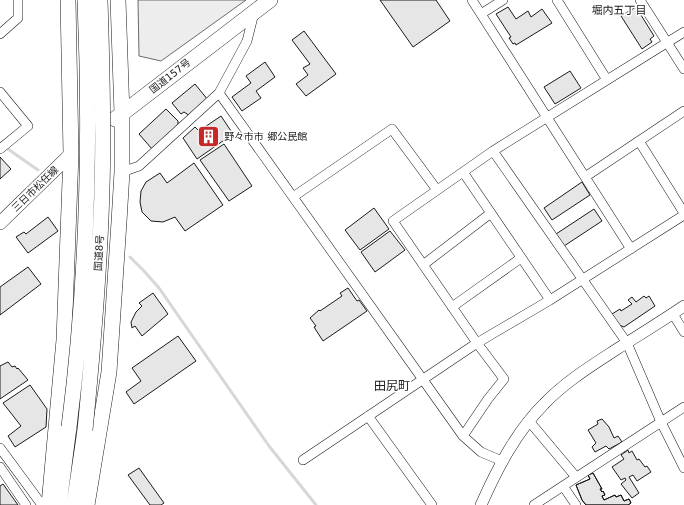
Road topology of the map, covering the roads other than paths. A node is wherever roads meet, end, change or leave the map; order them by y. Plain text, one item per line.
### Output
1 (18, 0) edge
2 (68, 0) edge
3 (84, 0) edge
4 (100, 0) edge
5 (118, 0) edge
6 (270, 0) edge
7 (472, 0) edge
8 (503, 0) edge
9 (557, 0) edge
10 (640, 0) edge
11 (255, 11) junction
12 (481, 14) junction
13 (684, 32) edge
14 (0, 34) edge
15 (667, 43) junction
16 (684, 69) edge
17 (607, 80) junction
18 (0, 92) edge
19 (219, 93) junction
20 (684, 111) edge
21 (122, 114) junction
22 (547, 118) junction
23 (639, 141) junction
24 (2, 147) edge
25 (493, 151) junction
26 (71, 154) junction
27 (122, 172) junction
28 (463, 172) junction
29 (585, 177) junction
30 (437, 190) junction
31 (293, 197) junction
32 (492, 213) junction
33 (684, 214) edge
34 (0, 223) edge
35 (631, 249) junction
36 (521, 258) junction
37 (423, 265) junction
38 (582, 279) junction
39 (550, 300) junction
40 (684, 306) edge
41 (452, 307) junction
42 (673, 314) junction
43 (684, 332) edge
44 (477, 343) junction
45 (627, 343) junction
46 (422, 379) junction
47 (684, 407) edge
48 (368, 416) junction
49 (529, 421) junction
50 (661, 422) junction
51 (463, 436) junction
52 (0, 448) edge
53 (303, 460) dead end
54 (502, 461) junction
55 (0, 467) edge
56 (684, 468) edge
57 (576, 477) junction
58 (563, 486) junction
59 (26, 505) edge
60 (42, 505) edge
61 (49, 505) edge
62 (59, 505) edge
63 (74, 505) edge
64 (87, 505) edge
65 (432, 505) edge
66 (481, 505) edge
67 (534, 505) edge
68 (576, 505) edge

1 - 14 street
2 - 26 highway
3 - 62 highway, 国道8号, bridge
4 - 63 highway, 国道8号, bridge
5 - 21 highway
6 - 11 highway, 国道157号
7 - 12 street
8 - 12 street
9 - 17 street
10 - 15 street
11 - 19 street
11 - 21 highway, 国道157号
12 - 22 street
13 - 15 street
15 - 16 street
15 - 17 street
17 - 22 street
18 - 24 street
19 - 27 street
19 - 31 street
20 - 23 street
21 - 26 highway, 国道157号
21 - 27 highway
22 - 25 street
22 - 29 street
23 - 29 street
23 - 33 street
25 - 28 street
25 - 38 street
26 - 34 main road, 三日市松任線
26 - 61 highway
27 - 64 highway
28 - 30 street
28 - 32 street
29 - 35 street
30 - 31 street
30 - 37 street
31 - 46 street
32 - 36 street
32 - 37 street
33 - 35 street
35 - 38 street
36 - 39 street
36 - 41 street
37 - 41 street
38 - 39 street
38 - 45 street
39 - 44 street
40 - 42 street
41 - 44 street
42 - 43 street
42 - 45 street
44 - 46 street
44 - 51 street
45 - 49 street
45 - 50 street
46 - 48 street
46 - 51 street
47 - 50 street
48 - 53 street
48 - 65 street
49 - 54 street
49 - 57 street
50 - 56 street
50 - 57 street
51 - 54 street
52 - 60 street
54 - 66 street
55 - 59 street
57 - 58 street
58 - 67 street
58 - 68 street

